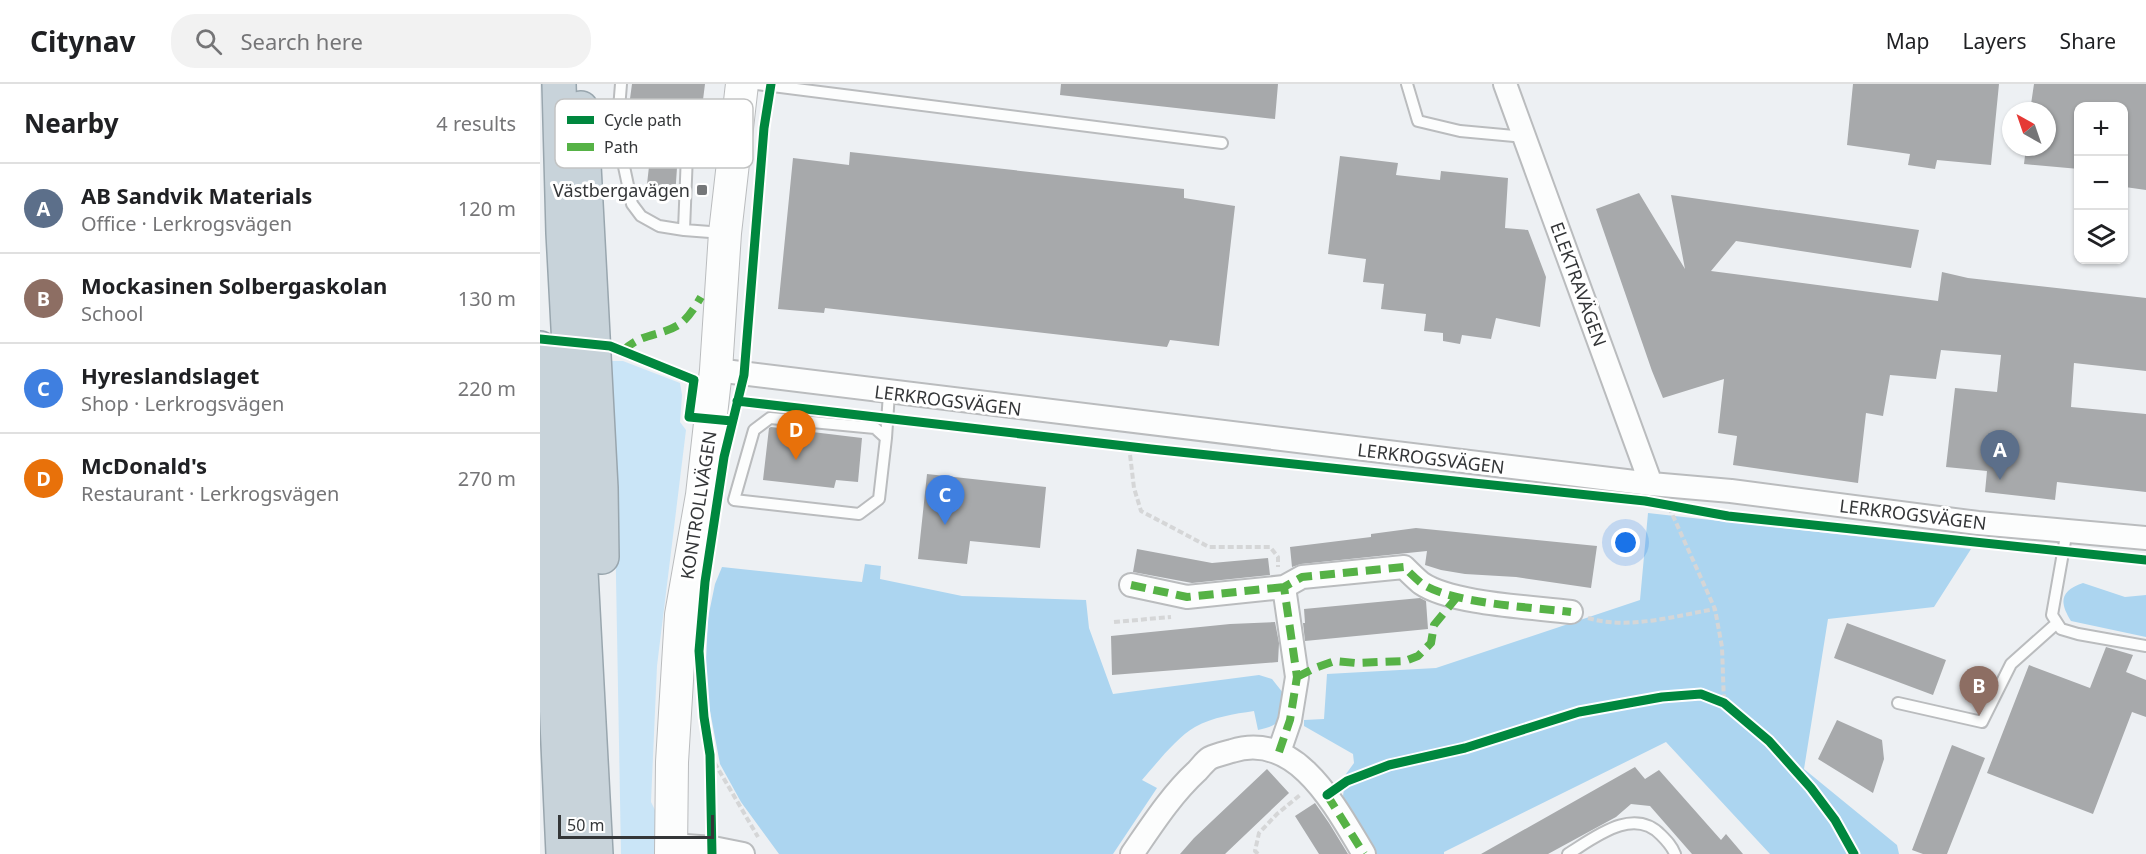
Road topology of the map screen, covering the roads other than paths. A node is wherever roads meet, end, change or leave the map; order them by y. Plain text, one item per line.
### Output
1 (559, 84) edge
2 (580, 84) edge
3 (621, 84) edge
4 (742, 84) edge
5 (757, 84) edge
6 (1407, 84) edge
7 (1505, 84) edge
8 (559, 99) edge
9 (581, 99) edge
10 (620, 99) edge
11 (740, 99) edge
12 (1525, 137) junction
13 (1222, 143) dead end
14 (561, 168) edge
15 (584, 168) edge
16 (624, 168) edge
17 (686, 168) edge
18 (732, 168) edge
19 (684, 230) junction
20 (725, 233) junction
21 (540, 348) edge
22 (716, 370) junction
23 (889, 393) junction
24 (886, 438) junction
25 (1654, 494) junction
26 (2067, 530) junction
27 (2146, 538) edge
28 (1131, 585) dead end
29 (1284, 587) junction
30 (1571, 612) road end
31 (2057, 622) junction
32 (2146, 646) edge
33 (1898, 704) dead end
34 (1279, 752) junction
35 (592, 771) junction
36 (750, 843) edge
37 (671, 850) edge
38 (563, 854) edge
39 (596, 854) edge
40 (1132, 854) edge
41 (1364, 854) edge
42 (1568, 854) edge
43 (1675, 854) edge

1 - 8 highway
2 - 9 highway
3 - 10 lane
4 - 11 street, KONTROLLVÄGEN
5 - 13 lane
6 - 12 lane
7 - 12 street, ELEKTRAVÄGEN
12 - 25 street, ELEKTRAVÄGEN
14 - 35 highway
15 - 35 highway
16 - 19 lane
17 - 19 lane
18 - 20 street, KONTROLLVÄGEN
19 - 20 lane
20 - 22 street, KONTROLLVÄGEN
21 - 38 highway
22 - 23 street, LERKROGSVÄGEN
22 - 37 street, KONTROLLVÄGEN
23 - 24 lane
23 - 25 street, LERKROGSVÄGEN
24 - 24 lane
25 - 26 street, LERKROGSVÄGEN
26 - 27 street, LERKROGSVÄGEN
26 - 31 lane
28 - 29 street
29 - 30 street
29 - 34 street
31 - 32 lane
31 - 33 lane
34 - 40 street
34 - 41 street
35 - 39 highway
36 - 37 street
42 - 43 lane

